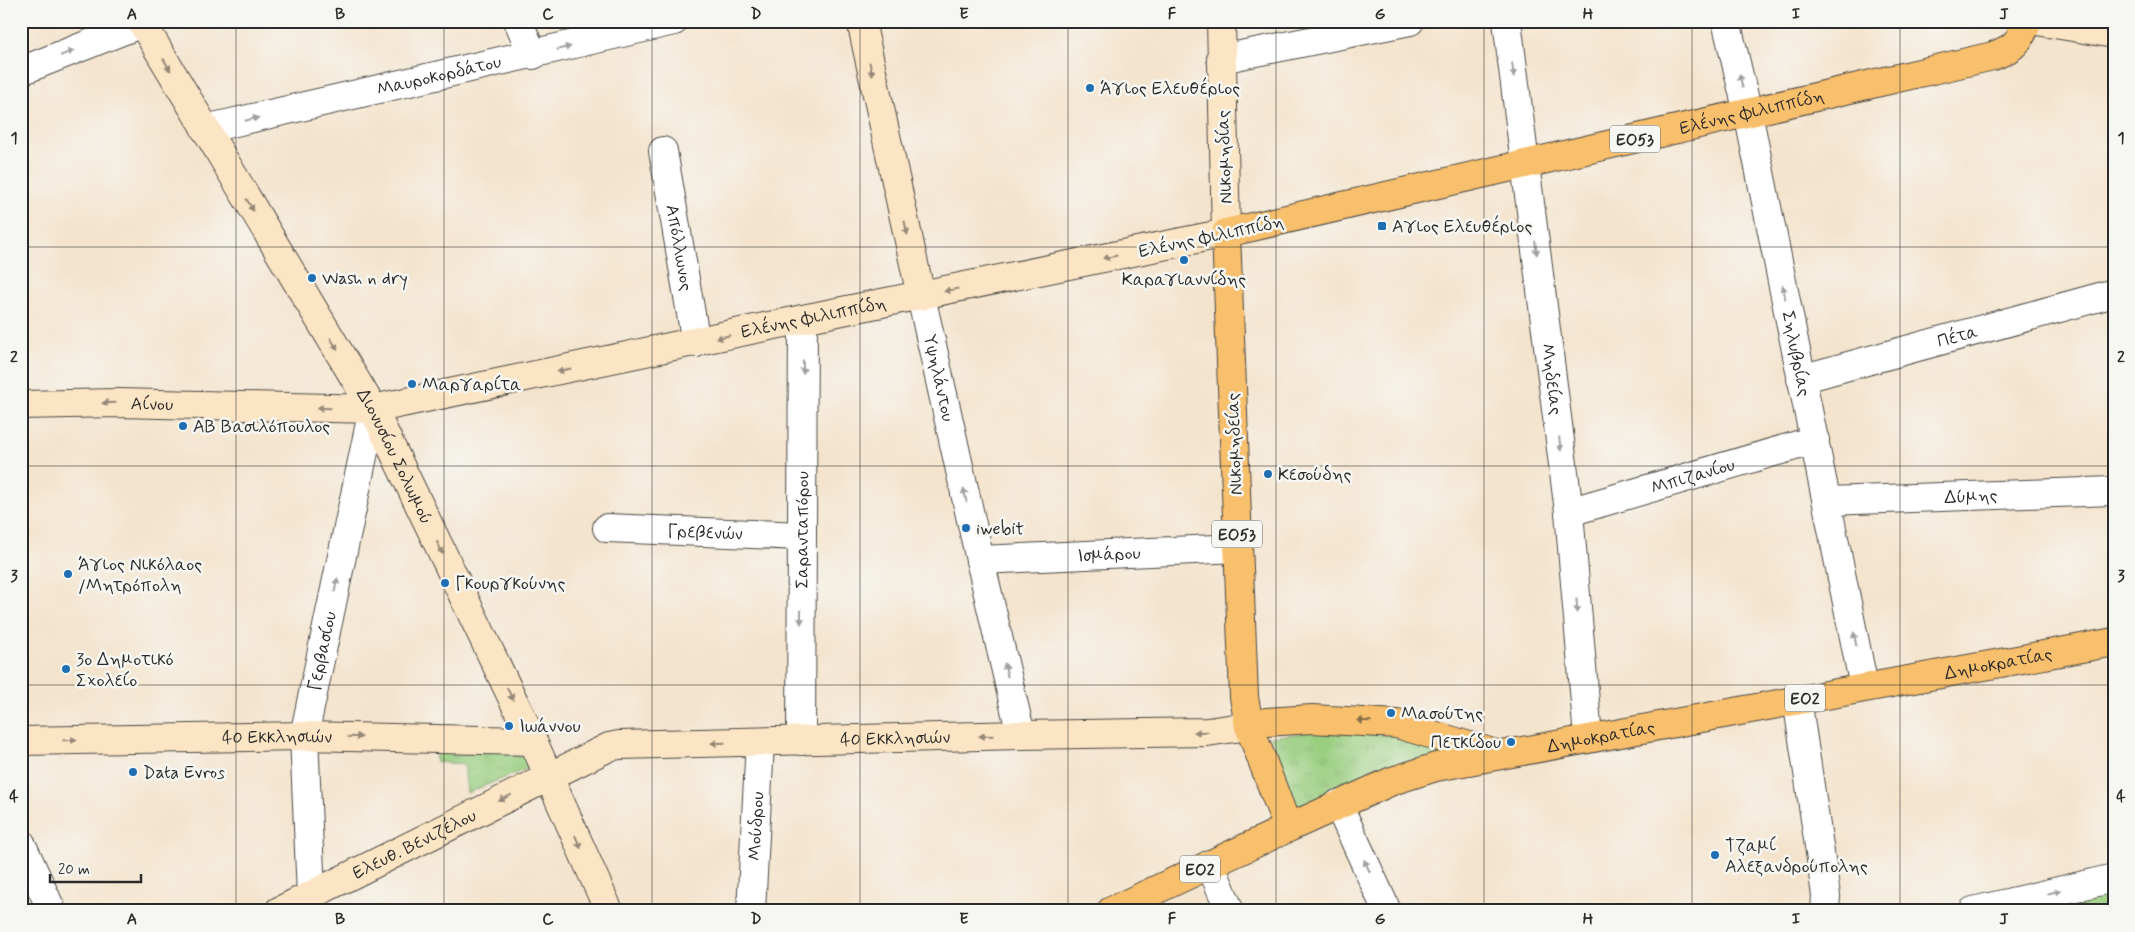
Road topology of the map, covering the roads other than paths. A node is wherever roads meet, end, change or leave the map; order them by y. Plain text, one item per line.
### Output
1 (518, 21) edge
2 (674, 21) edge
3 (860, 21) edge
4 (1221, 21) edge
5 (1410, 21) edge
6 (1507, 21) edge
7 (1726, 21) edge
8 (2028, 21) edge
9 (2037, 21) edge
10 (144, 22) edge
11 (2114, 34) edge
12 (533, 55) junction
13 (1221, 59) junction
14 (21, 71) edge
15 (1748, 112) junction
16 (204, 129) junction
17 (663, 151) dead end
18 (1525, 166) junction
19 (1226, 233) junction
20 (2114, 293) edge
21 (921, 296) junction
22 (803, 319) junction
23 (696, 343) junction
24 (1801, 379) junction
25 (21, 405) edge
26 (373, 409) junction
27 (1815, 440) junction
28 (2114, 491) edge
29 (1827, 501) junction
30 (1569, 512) junction
31 (606, 528) dead end
32 (802, 536) junction
33 (1238, 548) junction
34 (980, 560) junction
35 (2114, 642) edge
36 (1864, 687) junction
37 (1797, 699) junction
38 (1249, 726) junction
39 (1021, 734) junction
40 (304, 736) junction
41 (1588, 738) junction
42 (21, 741) edge
43 (533, 741) junction
44 (801, 741) junction
45 (760, 742) junction
46 (1496, 754) junction
47 (548, 776) junction
48 (1338, 804) junction
49 (1288, 828) junction
50 (21, 843) edge
51 (1210, 864) junction
52 (2114, 878) edge
53 (311, 895) junction
54 (52, 911) edge
55 (279, 911) edge
56 (609, 911) edge
57 (751, 911) edge
58 (1111, 911) edge
59 (1230, 911) edge
60 (1387, 911) edge
61 (1825, 911) edge
62 (1973, 911) edge

1 - 12 street
12 -> 2 street, Μαυροκορδάτου
3 -> 21 street, Υψηλάντου
4 - 13 street, Νικομηδίας
5 - 13 street
6 -> 18 street, Μηδείας
15 -> 7 street, Σηλυβρίας
8 - 15 main road, Ελένης Φιλιππίδη / ΕΟ53
9 - 11 street
14 -> 10 street
10 -> 16 street, Διονυσίου Σολωμού
16 -> 12 street, Μαυροκορδάτου
13 - 19 street, Νικομηδίας
15 - 18 main road, Ελένης Φιλιππίδη / ΕΟ53
24 -> 15 street, Σηλυβρίας
16 -> 26 street, Διονυσίου Σολωμού
17 - 23 street, Απόλλωνος
18 - 19 main road, Ελένης Φιλιππίδη / ΕΟ53
18 -> 30 street, Μηδείας
19 -> 21 street, Ελένης Φιλιππίδη
19 - 33 main road, Νικομηδείας / ΕΟ53
20 - 24 street, Πέτα
21 - 22 street, Ελένης Φιλιππίδη
34 -> 21 street, Υψηλάντου
22 -> 23 street, Ελένης Φιλιππίδη
22 -> 32 street, Σαρανταπόρου
23 -> 26 street, Ελένης Φιλιππίδη
24 - 27 street, Σηλυβρίας
26 -> 25 street, Αίνου
40 -> 26 street, Γερβασίου
26 -> 43 street, Διονυσίου Σολωμού
27 - 29 street, Σηλυβρίας
27 - 30 street, Μπιζανίου
28 - 29 street, Δύμης
36 -> 29 street, Σηλυβρίας
30 -> 41 street, Μηδείας
31 - 32 street, Γρεβενών
32 -> 44 street, Σαρανταπόρου
33 - 34 street, Ισμάρου
33 - 38 main road, Νικομηδείας / ΕΟ53
39 -> 34 street, Υψηλάντου
35 - 36 main road, Δημοκρατίας / ΕΟ2
36 - 37 main road, Δημοκρατίας / ΕΟ2
37 - 41 main road, Δημοκρατίας / ΕΟ2
37 - 61 street
38 -> 39 street, 40 Εκκλησιών
46 -> 38 main road
38 - 49 main road, Νικομηδείας / ΕΟ53
39 -> 44 street, 40 Εκκλησιών
42 -> 40 street, 40 Εκκλησιών
40 -> 43 street, 40 Εκκλησιών
40 - 53 street, Γερβασίου
41 - 46 main road, Δημοκρατίας / ΕΟ2
43 - 47 street, Διονυσίου Σολωμού
44 - 45 street, 40 Εκκλησιών
45 -> 47 street, 40 Εκκλησιών
45 - 57 street, Μούδρου
46 - 48 main road, Δημοκρατίας / ΕΟ2
47 -> 53 street, Ελευθ. Βενιζέλου
47 -> 56 street, Διονυσίου Σολωμού
48 - 49 main road, Δημοκρατίας / ΕΟ2
60 -> 48 street
49 - 51 main road, Δημοκρατίας / ΕΟ2
50 - 54 street
51 - 58 main road, Δημοκρατίας / ΕΟ2
51 - 59 street
62 -> 52 street
53 - 55 street, Ελευθ. Βενιζέλου

